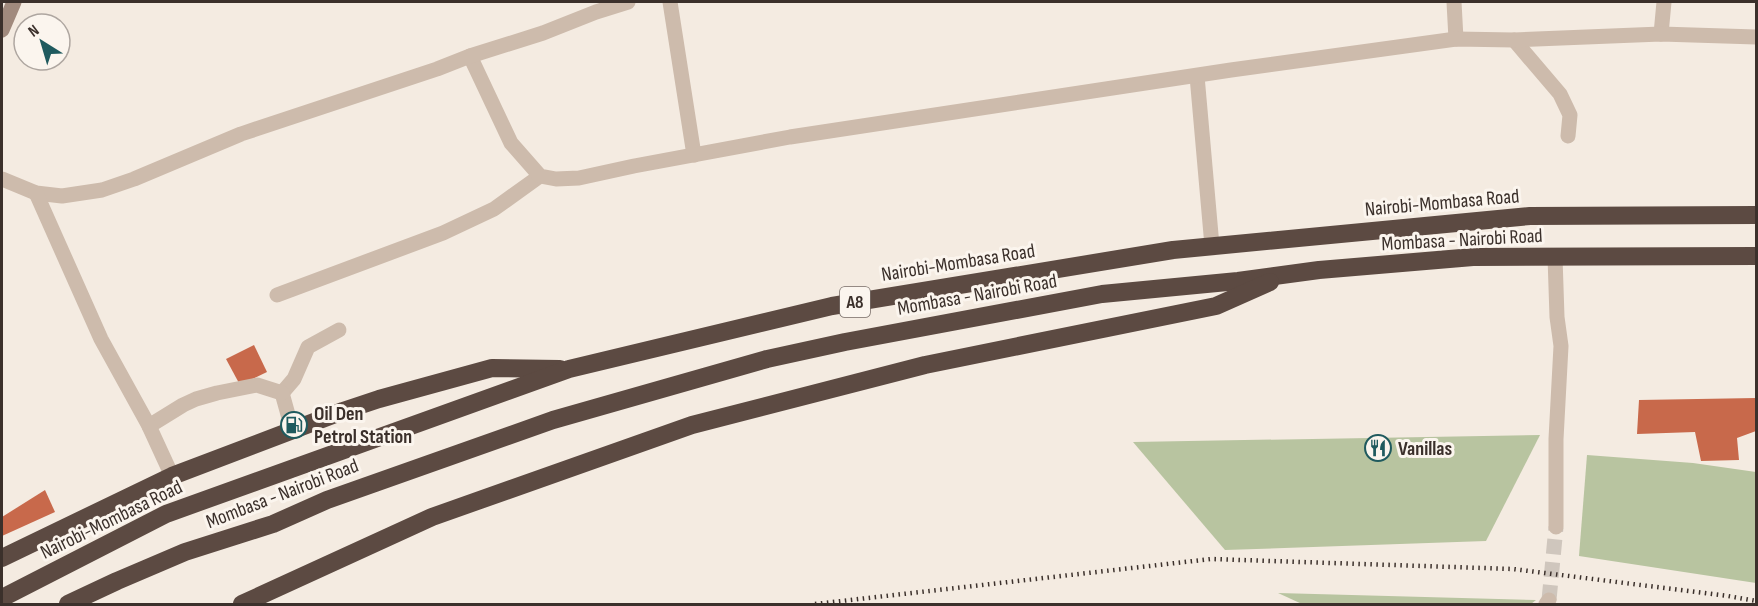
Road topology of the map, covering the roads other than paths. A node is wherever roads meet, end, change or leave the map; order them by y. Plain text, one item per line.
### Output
1 (14, 2) edge
2 (628, 2) edge
3 (670, 2) edge
4 (1454, 2) edge
5 (1664, 2) edge
6 (2, 30) edge
7 (1661, 34) junction
8 (1756, 37) edge
9 (1456, 39) junction
10 (1514, 40) junction
11 (470, 56) junction
12 (1197, 76) junction
13 (1568, 136) dead end
14 (694, 155) junction
15 (540, 176) junction
16 (2, 179) edge
17 (36, 193) junction
18 (1756, 215) edge
19 (1212, 246) junction
20 (1756, 255) edge
21 (1555, 257) junction
22 (1288, 274) junction
23 (277, 295) dead end
24 (339, 330) dead end
25 (569, 369) junction
26 (282, 393) junction
27 (149, 426) junction
28 (292, 429) junction
29 (172, 476) junction
30 (1556, 527) tunnel mouth
31 (2, 558) edge
32 (2, 597) edge
33 (68, 604) edge
34 (242, 604) edge

1 - 6 main road
2 - 11 street
3 - 14 street
4 - 9 street
5 - 7 street
7 - 8 street
7 - 10 street
9 - 10 street
9 - 12 street
10 - 13 street
11 - 15 street
11 - 17 street
12 - 14 street
12 - 19 street
14 - 15 street
15 - 23 street
16 - 17 street
17 - 27 street
18 - 19 highway, Nairobi-Mombasa Road / A8
19 - 25 highway, Nairobi-Mombasa Road / A8
20 - 21 highway, Mombasa - Nairobi Road / A8
21 - 22 highway, Mombasa - Nairobi Road / A8
21 - 30 street
22 - 33 highway, Mombasa - Nairobi Road / A8
22 - 34 highway
24 - 26 street
25 - 28 highway
25 - 32 highway, Nairobi-Mombasa Road / A8
26 - 27 street
26 - 28 street
27 - 29 street
28 - 29 highway
29 - 31 highway

